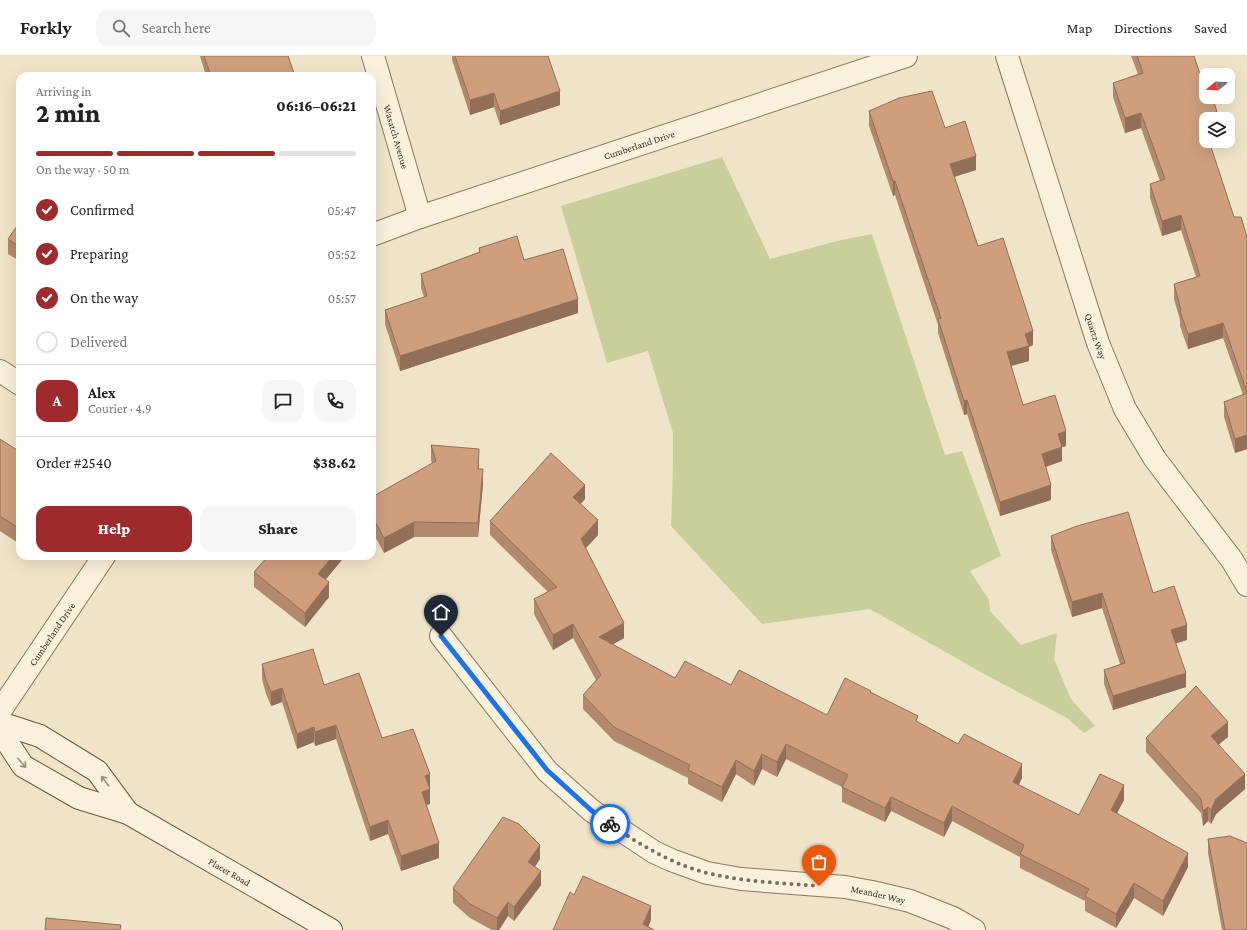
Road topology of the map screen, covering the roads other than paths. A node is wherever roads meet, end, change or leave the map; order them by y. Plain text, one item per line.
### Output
1 (373, 56) edge
2 (906, 56) edge
3 (1007, 56) edge
4 (420, 217) junction
5 (376, 234) edge
6 (0, 371) edge
7 (16, 381) edge
8 (101, 560) edge
9 (1247, 585) edge
10 (441, 636) dead end
11 (0, 711) edge
12 (0, 723) edge
13 (0, 731) edge
14 (128, 813) junction
15 (331, 930) edge
16 (974, 930) edge

1 - 4 street, Wasatch Avenue
2 - 4 street, Cumberland Drive
3 - 9 street, Quartz Way
4 - 5 street, Cumberland Drive
6 - 7 street
8 - 11 street, Cumberland Drive
10 - 16 street, Meander Way
14 -> 12 street, Placer Road
13 -> 14 street, Placer Road
14 - 15 street, Placer Road

